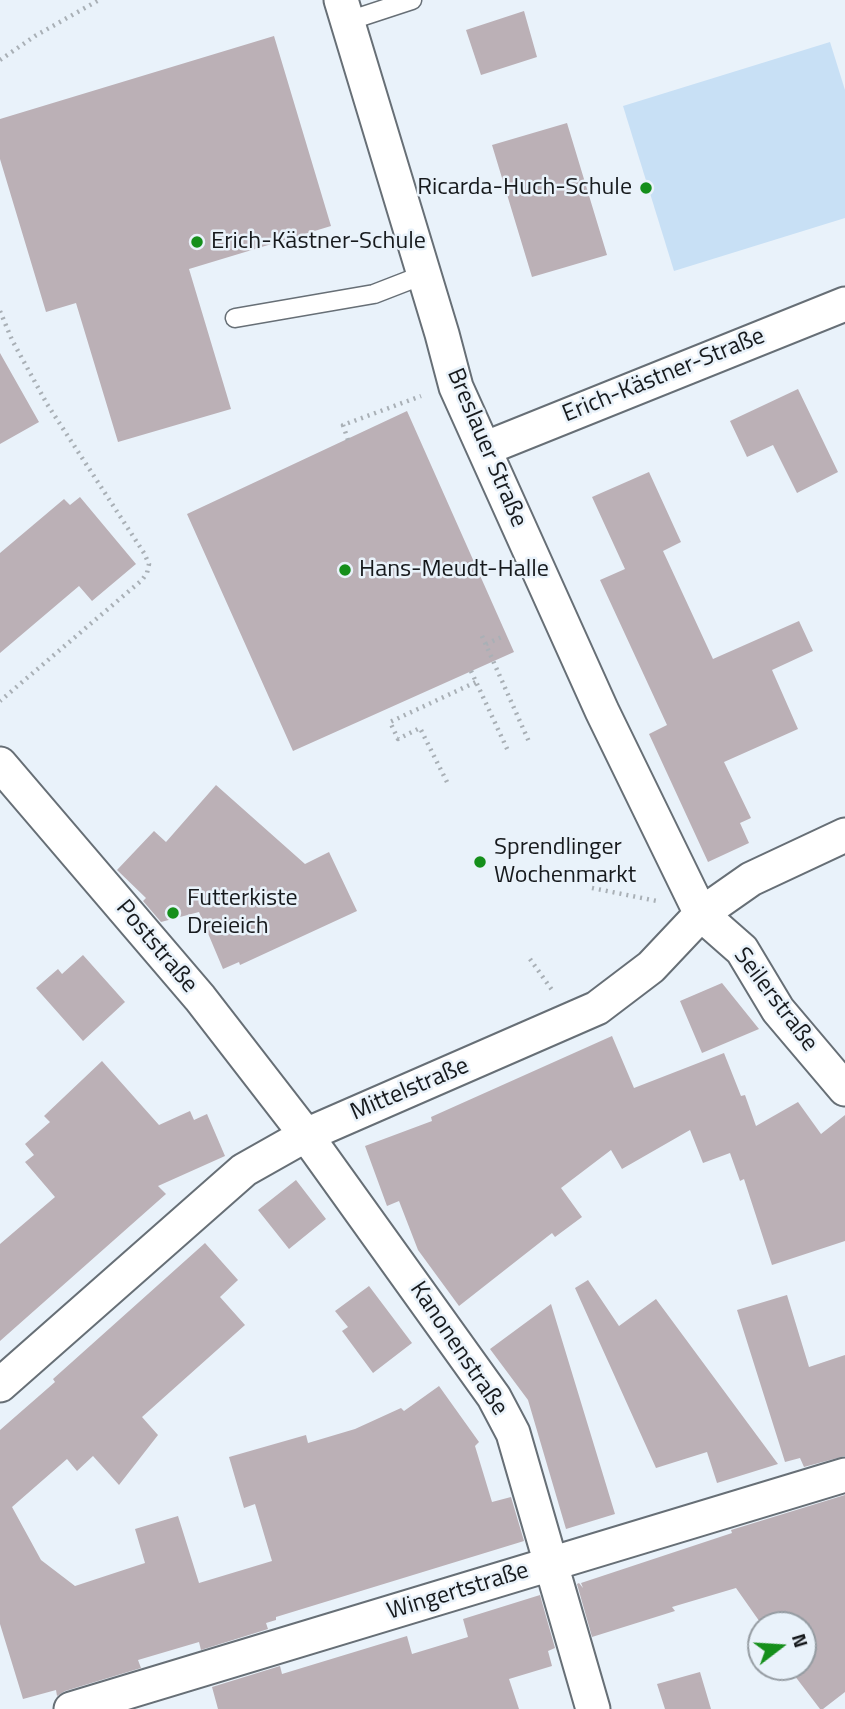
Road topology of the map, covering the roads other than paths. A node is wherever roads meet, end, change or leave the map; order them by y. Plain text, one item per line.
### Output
1 (412, 0) edge
2 (344, 11) edge
3 (423, 275) junction
4 (845, 304) edge
5 (235, 318) dead end
6 (484, 449) junction
7 (0, 764) edge
8 (845, 835) edge
9 (701, 914) junction
10 (845, 1089) edge
11 (306, 1135) junction
12 (0, 1385) edge
13 (845, 1475) edge
14 (550, 1565) junction
15 (71, 1709) edge
16 (593, 1709) edge

1 - 2 lane
2 - 3 street, Breslauer Straße
3 - 5 lane
3 - 6 street, Breslauer Straße
4 - 6 street, Erich-Kästner-Straße
6 - 9 street, Breslauer Straße
7 - 11 street, Poststraße
8 - 9 street, Mittelstraße
9 - 10 street, Seilerstraße
9 - 11 street, Mittelstraße
11 - 12 street, Mittelstraße
11 - 14 street, Kanonenstraße
13 - 14 street, Wingertstraße
14 - 15 street, Wingertstraße
14 - 16 street, Kanonenstraße

